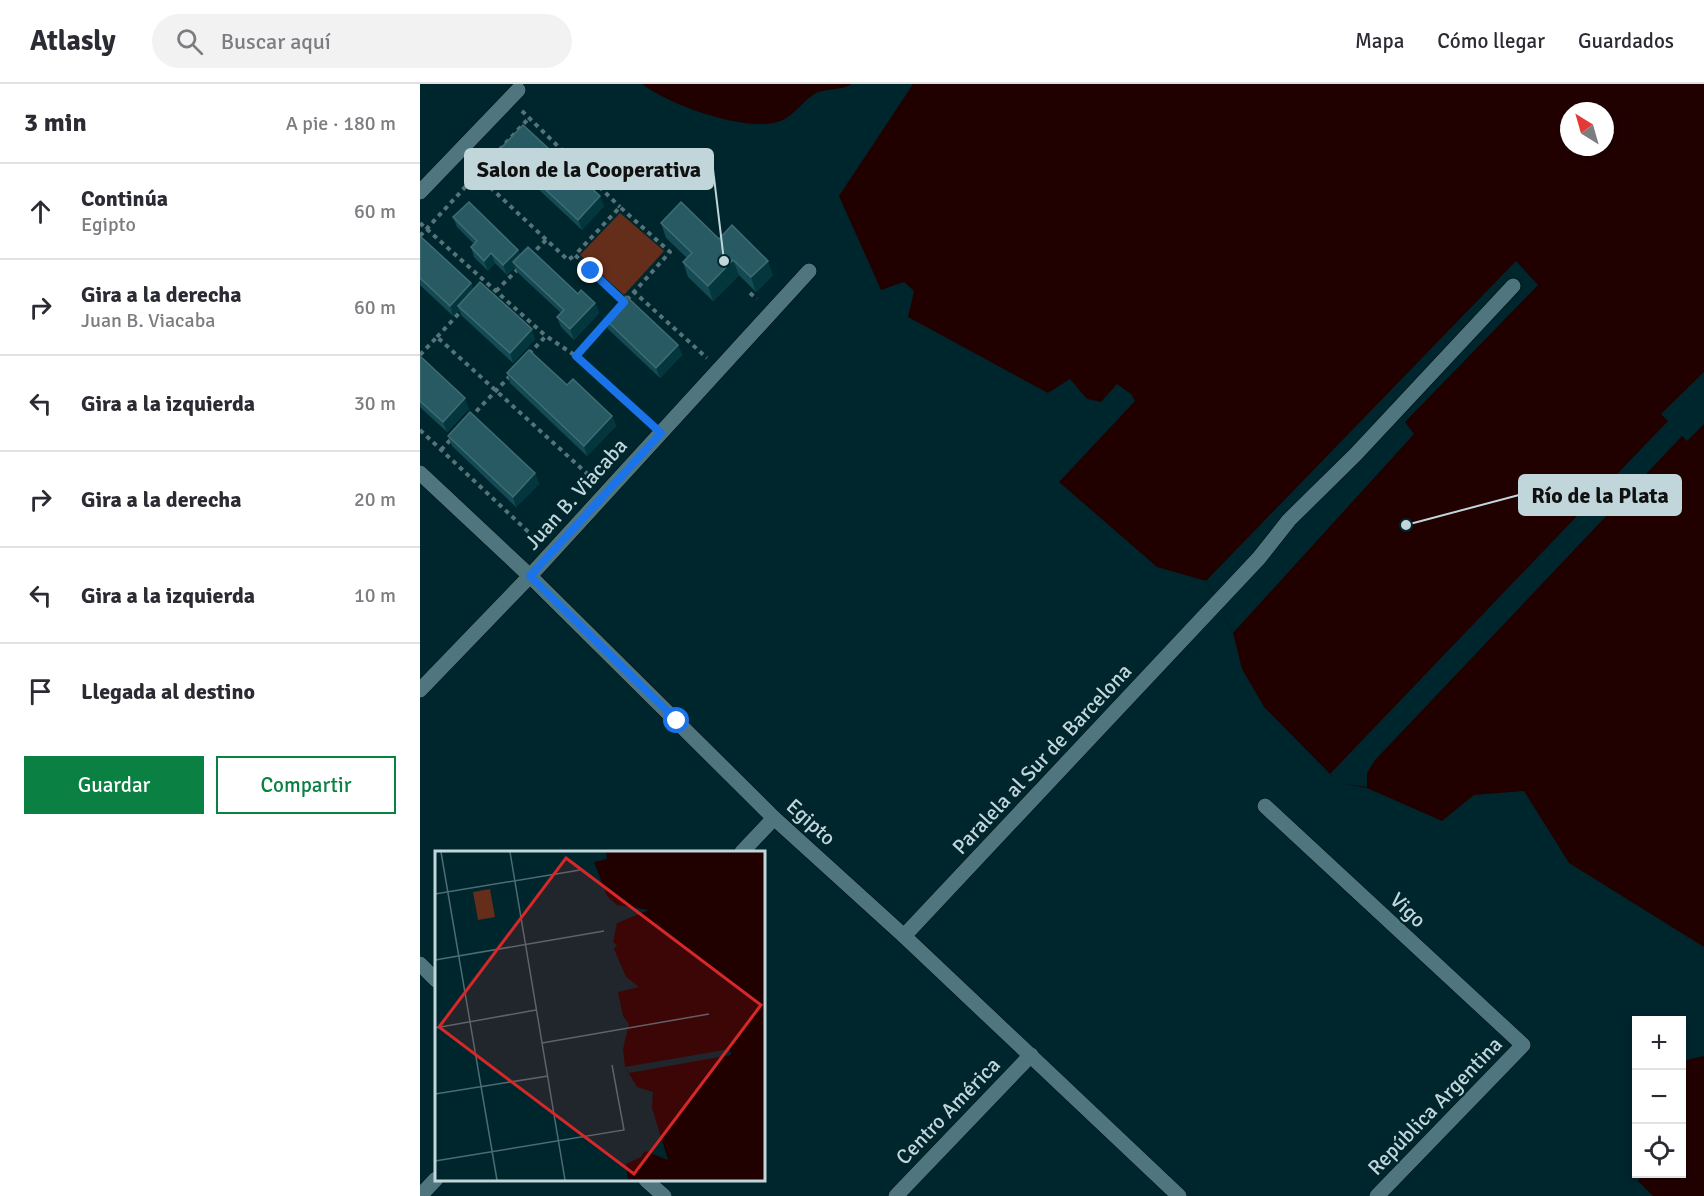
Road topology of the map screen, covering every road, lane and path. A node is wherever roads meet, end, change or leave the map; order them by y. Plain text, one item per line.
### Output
1 (514, 94) joint
2 (529, 117) junction
3 (477, 175) junction
4 (420, 192) edge
5 (620, 207) junction
6 (420, 223) edge
7 (427, 229) junction
8 (420, 236) edge
9 (546, 240) junction
10 (575, 255) junction
11 (530, 257) edge
12 (521, 265) edge
13 (809, 271) dead end
14 (488, 284) junction
15 (1513, 286) dead end
16 (480, 291) edge
17 (496, 291) junction
18 (633, 291) junction
19 (624, 302) junction
20 (466, 306) edge
21 (616, 311) edge
22 (608, 320) edge
23 (546, 336) junction
24 (437, 337) junction
25 (420, 355) edge
26 (576, 356) junction
27 (525, 360) edge
28 (518, 367) edge
29 (719, 369) junction
30 (496, 391) junction
31 (465, 424) edge
32 (420, 430) edge
33 (457, 433) edge
34 (661, 433) junction
35 (441, 450) junction
36 (420, 473) edge
37 (599, 485) dead end
38 (551, 553) junction
39 (530, 576) junction
40 (420, 690) edge
41 (1265, 806) dead end
42 (774, 818) junction
43 (743, 851) edge
44 (904, 936) junction
45 (420, 964) edge
46 (435, 979) edge
47 (1523, 1045) joint
48 (1031, 1055) junction
49 (435, 1180) edge
50 (648, 1181) edge
51 (420, 1196) edge
52 (664, 1196) edge
53 (896, 1196) edge
54 (1179, 1196) edge
55 (1377, 1196) edge

1 - 2 path
1 - 4 street
2 - 3 path
2 - 5 path
3 - 7 path
3 - 9 path
5 - 10 path
5 - 18 path
6 - 7 path
7 - 8 path
7 - 14 path
9 - 10 path
9 - 11 path
10 - 19 path
12 - 17 path
13 - 29 street, Juan B. Viacaba
14 - 16 path
14 - 17 path
15 - 44 street, Paralela al Sur de Barcelona
17 - 23 path
18 - 19 path
18 - 29 path
19 - 21 path
20 - 24 path
22 - 26 path
23 - 26 path
23 - 27 path
24 - 25 path
24 - 30 path
26 - 34 path
28 - 30 path
29 - 34 street, Juan B. Viacaba
30 - 31 path
30 - 37 path
32 - 35 path
33 - 35 path
34 - 38 street, Juan B. Viacaba
35 - 38 path
36 - 39 street, Egipto
38 - 39 street, Juan B. Viacaba
39 - 40 street, Juan B. Viacaba
39 - 42 street, Egipto
41 - 47 street, Vigo
42 - 43 street
42 - 44 street, Egipto
44 - 48 street, Egipto
45 - 46 street
47 - 55 street, República Argentina
48 - 53 street, Centro América
48 - 54 street, Egipto
49 - 51 street
50 - 52 street

